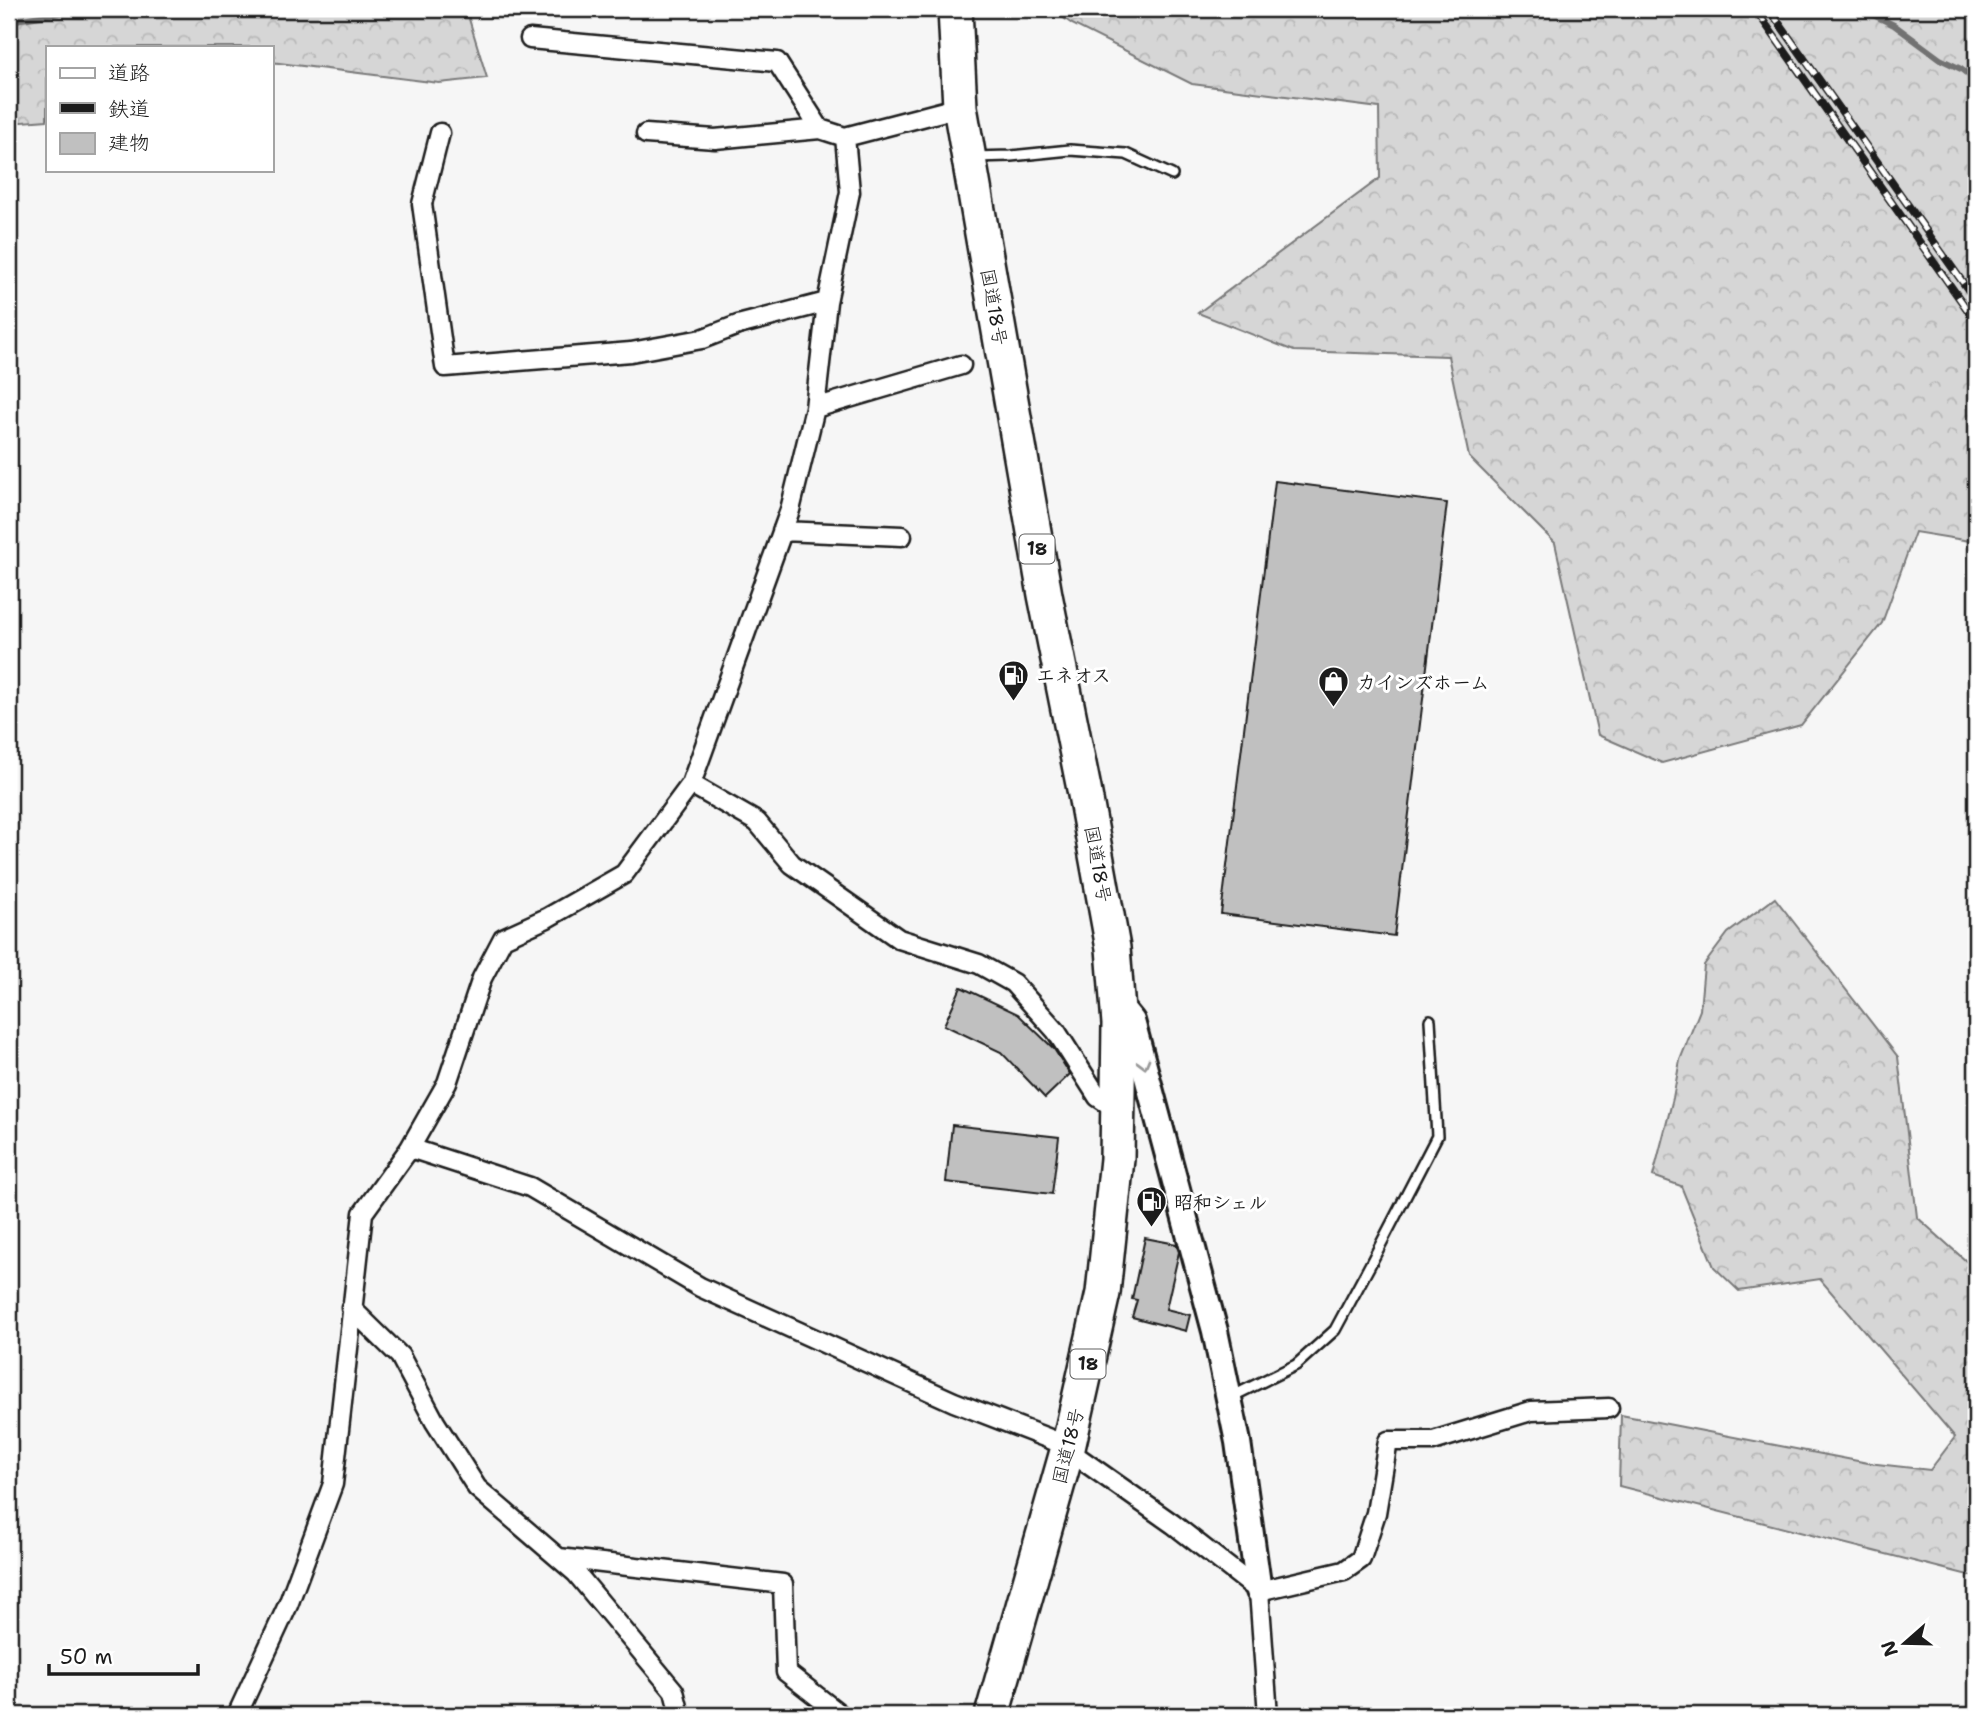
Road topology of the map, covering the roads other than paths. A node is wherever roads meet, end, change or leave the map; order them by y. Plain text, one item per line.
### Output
1 (954, 9) edge
2 (530, 39) dead end
3 (959, 101) junction
4 (820, 129) junction
5 (440, 133) dead end
6 (646, 134) dead end
7 (845, 137) junction
8 (968, 157) junction
9 (1172, 175) dead end
10 (827, 302) junction
11 (961, 365) dead end
12 (815, 408) junction
13 (782, 531) junction
14 (902, 536) dead end
15 (691, 784) junction
16 (1118, 1002) junction
17 (1430, 1020) dead end
18 (1120, 1111) junction
19 (1161, 1131) junction
20 (410, 1148) junction
21 (351, 1308) junction
22 (1229, 1398) junction
23 (1609, 1409) dead end
24 (1068, 1448) junction
25 (559, 1558) junction
26 (1259, 1591) junction
27 (237, 1715) edge
28 (680, 1715) edge
29 (841, 1715) edge
30 (992, 1715) edge
31 (1268, 1715) edge

1 - 3 highway, 国道18号 / 18
2 - 4 street
3 - 7 street
3 - 8 highway, 国道18号 / 18
4 - 6 street
4 - 7 street
5 - 10 street
7 - 10 street
8 - 9 lane
8 - 16 highway, 国道18号 / 18
10 - 12 street
11 - 12 street
12 - 13 street
13 - 14 street
13 - 15 street
15 - 18 street
15 - 20 street
16 - 18 highway, 国道18号 / 18
16 -> 19 street
17 - 22 lane
18 - 19 street
18 - 24 highway, 国道18号 / 18
19 - 22 street
20 - 21 street
20 - 24 street
21 - 25 street
21 - 27 street
22 - 26 street
23 - 26 street
24 - 26 street
24 - 30 highway, 国道18号 / 18
25 - 28 street
25 - 29 street
26 - 31 street

